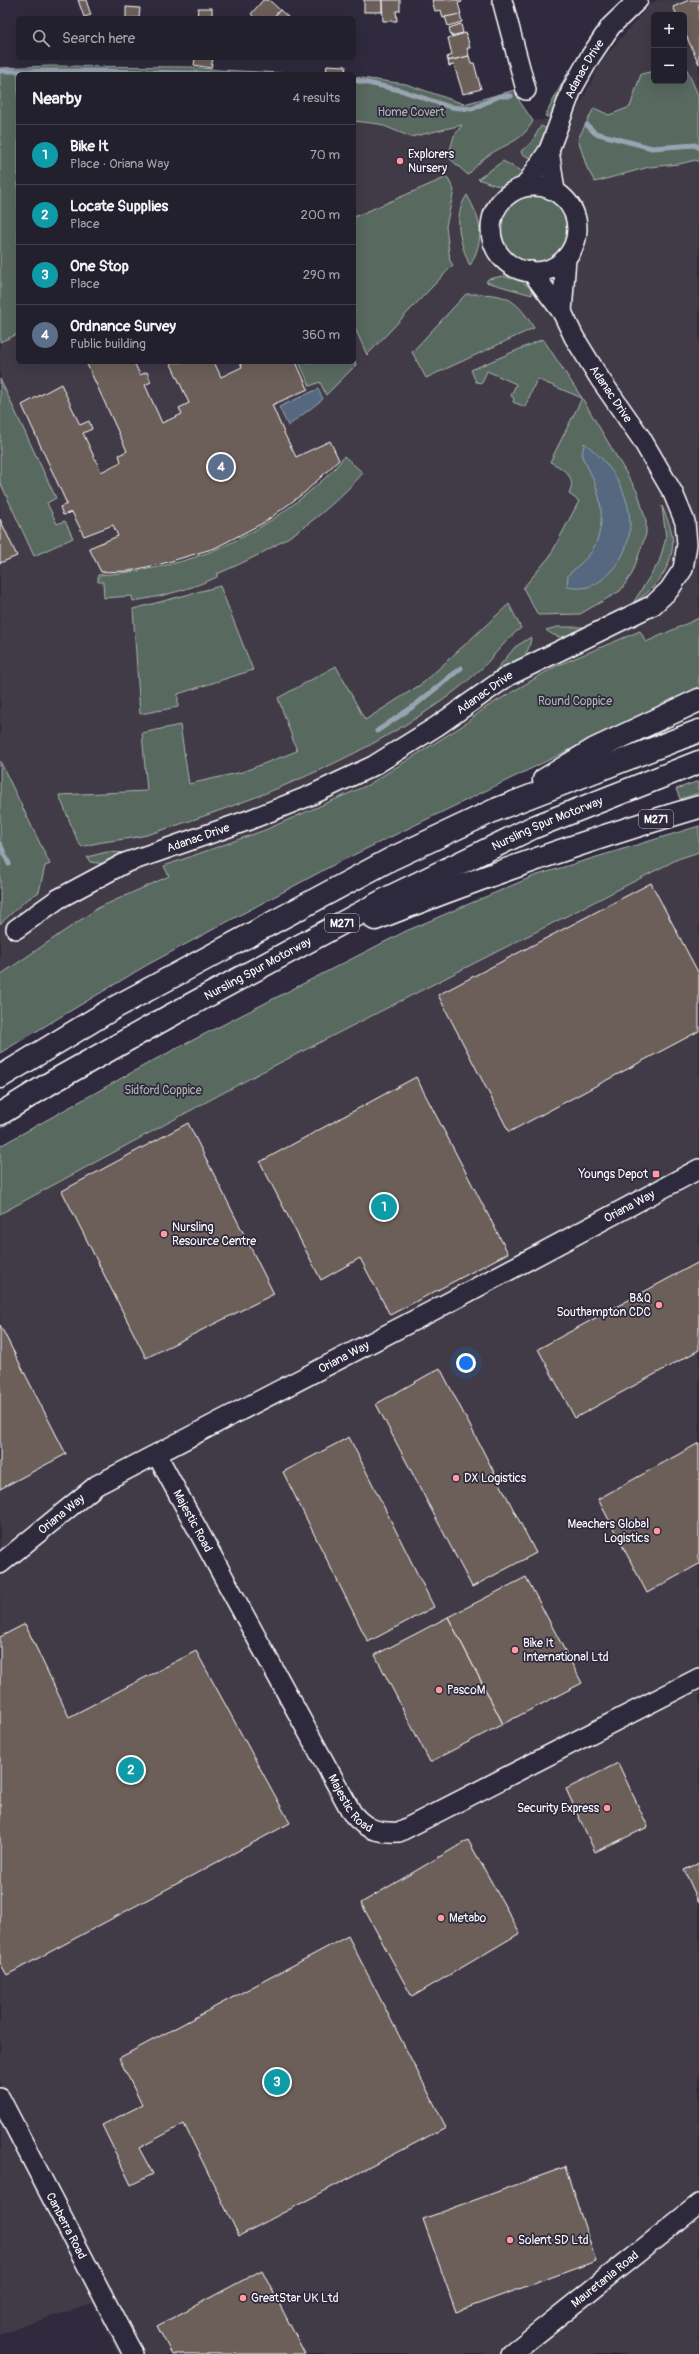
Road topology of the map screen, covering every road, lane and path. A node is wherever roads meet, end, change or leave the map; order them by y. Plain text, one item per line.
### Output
1 (502, 0) edge
2 (638, 0) edge
3 (526, 90) dead end
4 (549, 150) junction
5 (525, 186) junction
6 (555, 191) junction
7 (566, 258) junction
8 (531, 271) junction
9 (562, 312) junction
10 (699, 700) edge
11 (699, 731) edge
12 (699, 762) edge
13 (699, 807) edge
14 (495, 810) junction
15 (16, 929) dead end
16 (292, 951) junction
17 (0, 1077) edge
18 (0, 1114) edge
19 (699, 1169) edge
20 (157, 1455) junction
21 (0, 1564) edge
22 (699, 1678) edge
23 (0, 2098) edge
24 (699, 2204) edge
25 (133, 2354) edge
26 (511, 2354) edge

1 - 3 street
2 - 4 street, Adanac Drive
4 - 5 street, Adanac Drive
4 - 6 street, Adanac Drive
5 - 6 street
5 - 8 street
6 - 7 street
7 - 8 street
7 - 9 street
8 - 9 street, Adanac Drive
9 - 15 street, Adanac Drive
10 - 14 highway, M271
11 - 14 highway, M271
12 - 16 highway, Nursling Spur Motorway / M271
13 - 16 highway, M271
14 - 17 highway, M271
16 - 18 highway, Nursling Spur Motorway / M271
19 - 20 street, Oriana Way
20 - 21 street, Oriana Way
20 - 22 street, Majestic Road
23 - 25 street, Canberra Road
24 - 26 street, Mauretania Road

